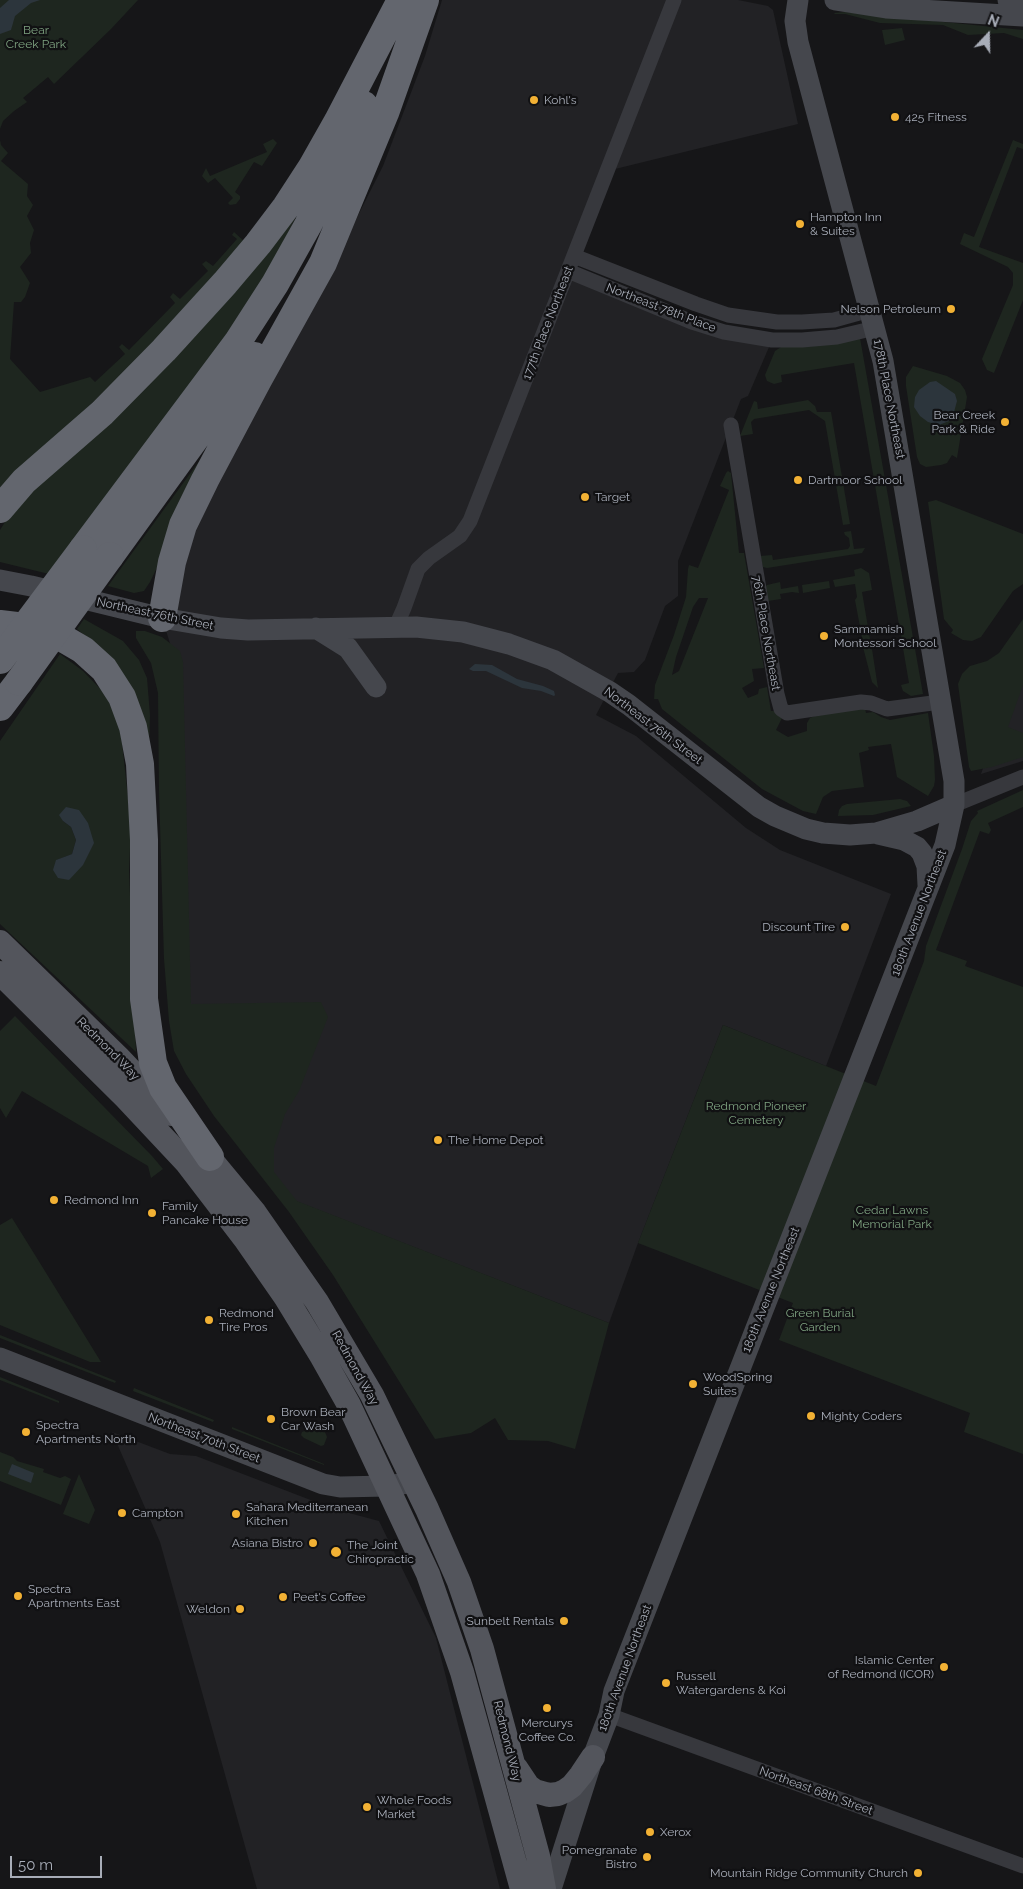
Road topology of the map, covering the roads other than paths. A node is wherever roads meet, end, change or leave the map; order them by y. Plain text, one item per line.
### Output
1 (402, 0) edge
2 (425, 0) edge
3 (674, 0) edge
4 (798, 0) edge
5 (835, 0) edge
6 (1008, 0) edge
7 (1023, 3) edge
8 (1023, 16) edge
9 (355, 182) junction
10 (574, 256) junction
11 (568, 271) junction
12 (873, 319) junction
13 (731, 425) dead end
14 (0, 509) edge
15 (0, 580) edge
16 (162, 618) junction
17 (0, 624) edge
18 (396, 626) junction
19 (316, 628) junction
20 (0, 660) edge
21 (376, 688) dead end
22 (940, 702) junction
23 (0, 707) edge
24 (1023, 777) edge
25 (954, 805) junction
26 (876, 833) junction
27 (928, 889) junction
28 (0, 942) edge
29 (0, 973) edge
30 (210, 1157) junction
31 (0, 1358) edge
32 (415, 1482) junction
33 (388, 1486) junction
34 (609, 1715) junction
35 (593, 1757) junction
36 (512, 1762) junction
37 (1023, 1866) edge
38 (517, 1882) edge
39 (544, 1889) edge
40 (551, 1889) edge

1 - 14 highway
1 - 20 highway, bridge
2 - 9 highway
3 - 10 street, 177th Place Northeast
4 - 12 street, 178th Place Northeast
5 - 8 street
6 - 7 street
9 - 16 highway
9 - 23 highway, bridge
10 - 11 street, 177th Place Northeast
10 - 12 street, Northeast 78th Place
11 - 12 street, Northeast 78th Place
11 - 18 street, 177th Place Northeast
12 - 22 street, 178th Place Northeast
13 - 22 street, 76th Place Northeast
15 - 16 street, Northeast 76th Street
16 - 19 street, Northeast 76th Street
17 - 30 highway
18 - 19 street, Northeast 76th Street
18 - 26 street, Northeast 76th Street
19 - 21 street
22 - 25 street, 178th Place Northeast
24 - 25 street, Northeast 76th Street
25 - 26 street, Northeast 76th Street
25 - 27 street, 180th Avenue Northeast
26 - 27 street
27 - 34 street, 180th Avenue Northeast
28 - 30 main road, Redmond Way
29 - 33 main road, Redmond Way
30 - 32 main road, Redmond Way
31 - 33 street, Northeast 70th Street
32 - 33 street, Northeast 70th Street
32 - 36 main road, Redmond Way
33 - 38 main road, Redmond Way
34 - 35 street, 180th Avenue Northeast
34 - 37 street, Northeast 68th Street
35 - 36 main road
35 - 40 street, 180th Avenue Northeast
36 - 39 main road, Redmond Way

